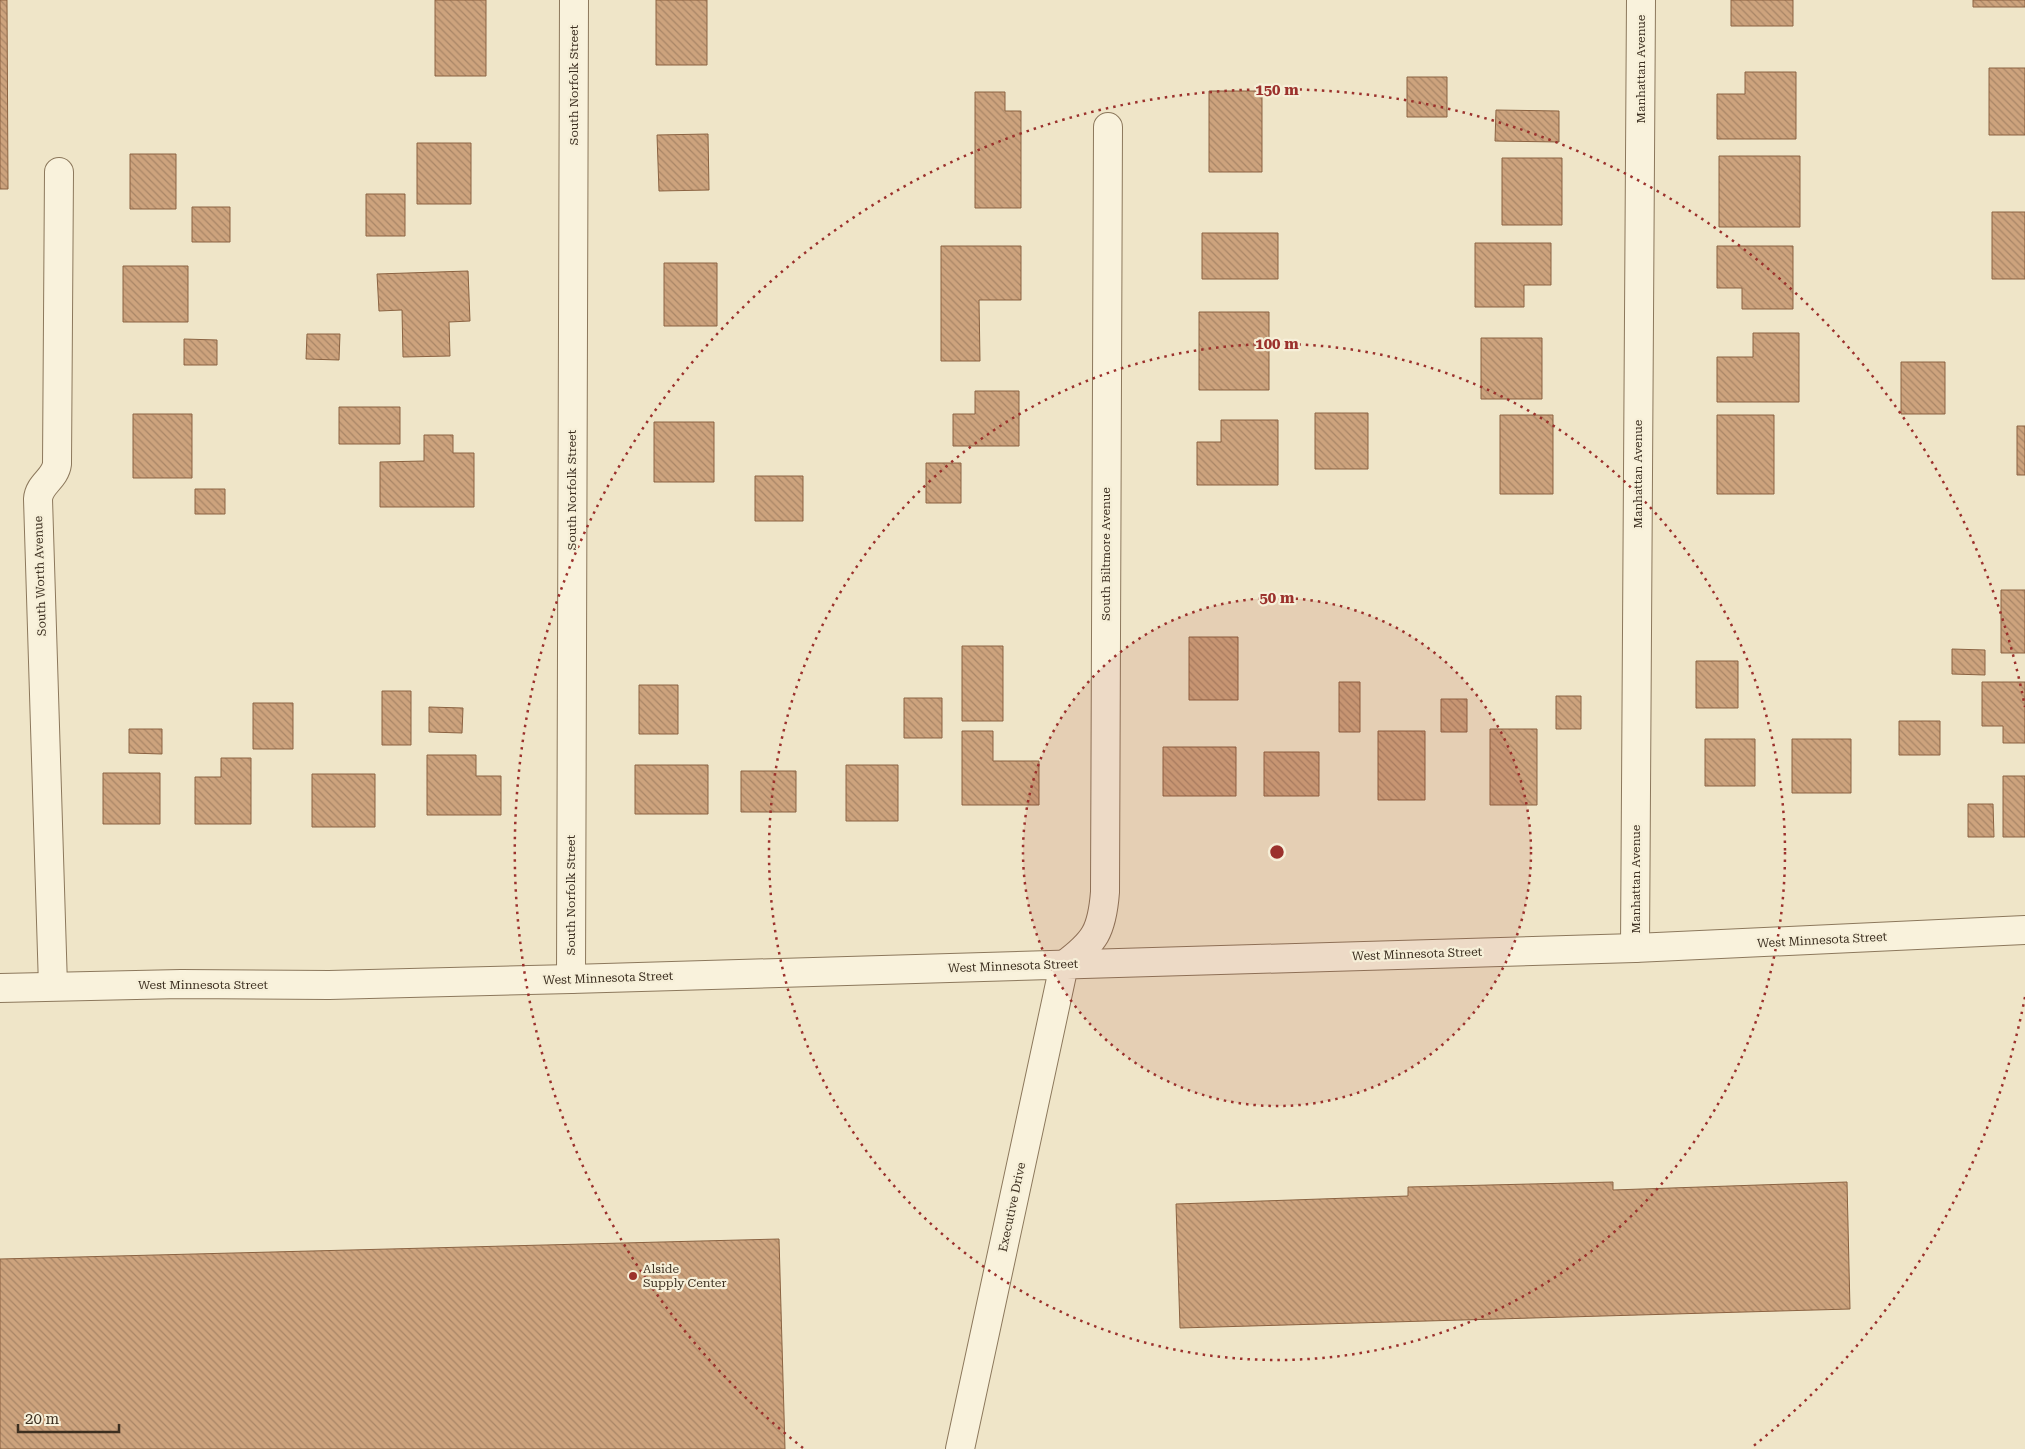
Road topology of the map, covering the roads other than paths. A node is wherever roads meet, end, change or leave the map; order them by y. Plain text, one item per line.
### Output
1 (574, 0) edge
2 (1641, 0) edge
3 (1108, 127) dead end
4 (58, 172) dead end
5 (2025, 930) edge
6 (1635, 948) junction
7 (1064, 965) junction
8 (571, 979) junction
9 (53, 986) junction
10 (0, 988) edge
11 (960, 1449) edge

1 - 8 street, South Norfolk Street
2 - 6 street, Manhattan Avenue
3 - 7 street, South Biltmore Avenue
4 - 9 street, South Worth Avenue
5 - 6 street, West Minnesota Street
6 - 7 street, West Minnesota Street
7 - 8 street, West Minnesota Street
7 - 11 street, Executive Drive
8 - 9 street, West Minnesota Street
9 - 10 street, West Minnesota Street

